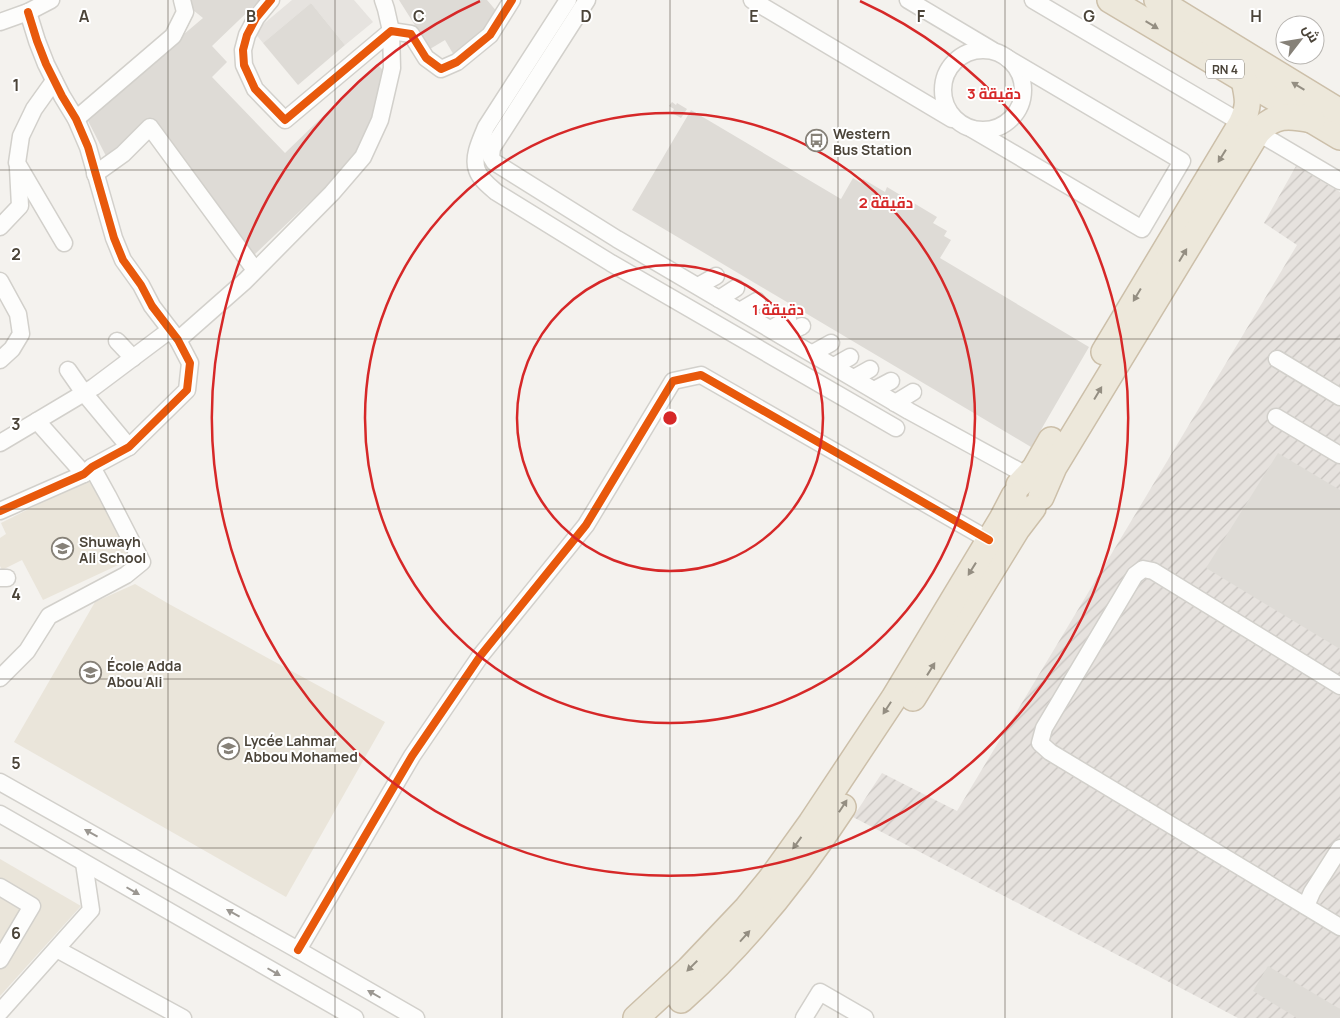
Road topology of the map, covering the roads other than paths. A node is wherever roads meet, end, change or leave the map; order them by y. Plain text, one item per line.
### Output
1 (51, 0) edge
2 (182, 0) edge
3 (271, 0) edge
4 (382, 0) edge
5 (568, 0) edge
6 (587, 0) edge
7 (752, 0) edge
8 (908, 0) edge
9 (1033, 0) edge
10 (1110, 0) edge
11 (1156, 0) edge
12 (508, 2) edge
13 (28, 12) junction
14 (0, 22) edge
15 (391, 31) junction
16 (1001, 55) junction
17 (1244, 80) junction
18 (54, 81) junction
19 (1340, 112) edge
20 (76, 119) junction
21 (1312, 120) junction
22 (965, 126) junction
23 (1249, 128) junction
24 (1340, 137) edge
25 (17, 163) junction
26 (95, 174) junction
27 (1340, 181) edge
28 (0, 227) edge
29 (64, 243) dead end
30 (255, 270) junction
31 (0, 280) edge
32 (174, 335) junction
33 (117, 341) dead end
34 (8, 344) edge
35 (133, 358) junction
36 (1277, 359) dead end
37 (0, 360) edge
38 (68, 370) dead end
39 (84, 393) junction
40 (1340, 397) edge
41 (1276, 417) dead end
42 (37, 421) junction
43 (896, 428) dead end
44 (0, 443) edge
45 (128, 447) junction
46 (1340, 455) edge
47 (88, 471) junction
48 (1027, 493) junction
49 (0, 511) edge
50 (989, 540) junction
51 (0, 678) edge
52 (1340, 686) edge
53 (0, 782) edge
54 (0, 814) edge
55 (1340, 848) edge
56 (84, 862) junction
57 (0, 887) edge
58 (1306, 906) junction
59 (1340, 928) edge
60 (298, 950) junction
61 (62, 952) dead end
62 (0, 960) edge
63 (0, 1012) edge
64 (183, 1018) edge
65 (355, 1018) edge
66 (416, 1018) edge
67 (636, 1018) edge
68 (660, 1018) edge
69 (804, 1018) edge
70 (864, 1018) edge

1 - 13 street
2 - 20 street
3 - 15 street
4 - 15 street
5 - 43 street
6 - 48 street
7 - 22 street
8 - 16 street
9 - 23 street
10 -> 17 highway, RN 4
19 -> 11 highway, RN 4
12 - 15 street
13 - 14 street
13 - 18 street
15 - 30 street
16 - 22 street
16 - 22 street
16 - 22 street
17 - 21 highway, RN 4
17 - 23 highway
18 - 20 street
18 - 25 street
20 - 26 street
21 - 23 highway
21 - 24 highway, RN 4
23 - 27 street
23 - 48 highway
25 - 28 street
25 - 29 street
26 - 30 street
26 - 32 street
30 - 32 street
31 - 34 street
32 - 35 street
32 - 45 street
33 - 35 street
34 - 37 street
35 - 39 street
36 - 40 street
38 - 39 street
39 - 42 street
39 - 45 street
41 - 46 street
42 - 44 street
42 - 47 street
45 - 47 street
47 - 49 street
47 - 51 street
48 - 50 highway
68 -> 48 highway
50 - 60 street
50 -> 67 highway
52 - 58 street
60 -> 53 street
54 - 56 street
55 - 58 street
56 - 63 street
56 -> 65 street
57 - 62 street
58 - 59 street
66 -> 60 street
61 - 64 street
69 - 70 street

